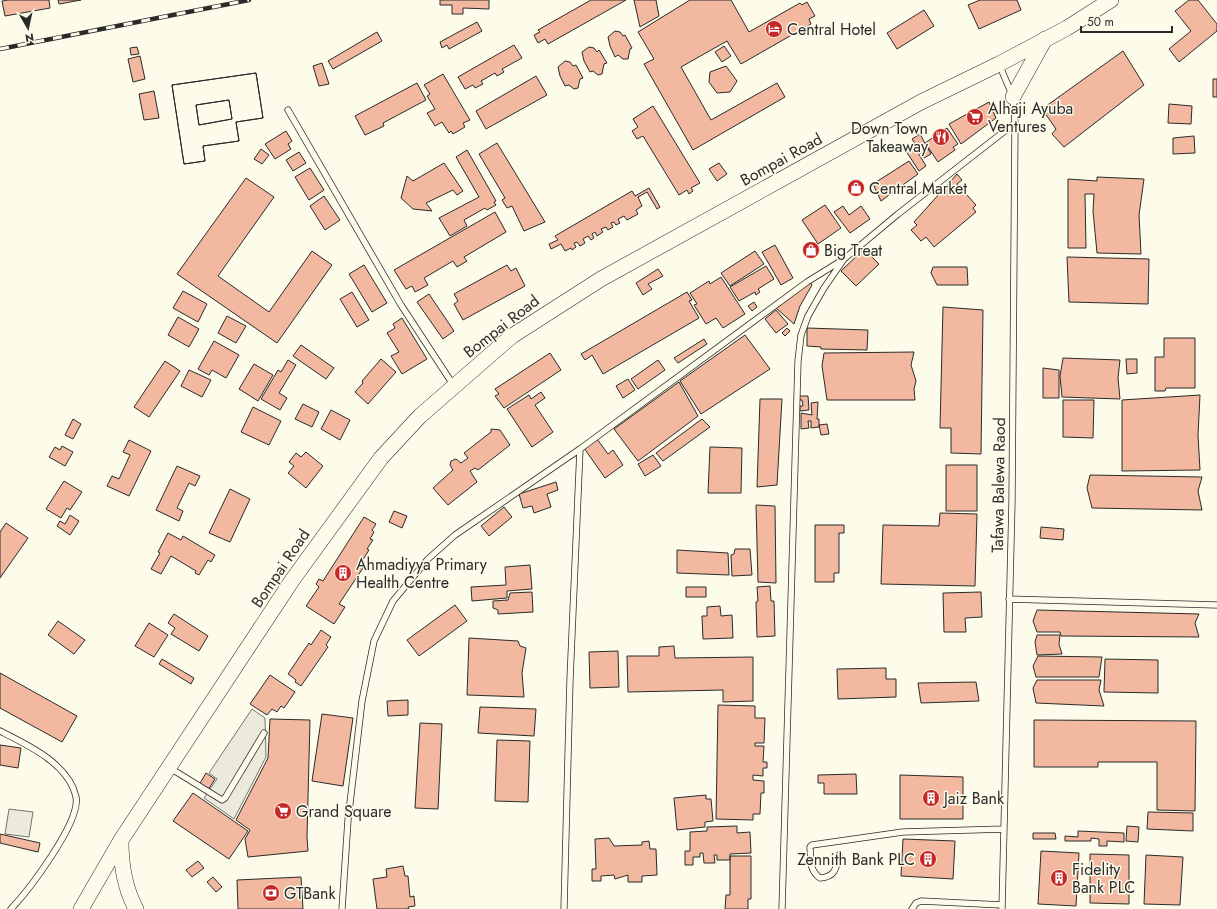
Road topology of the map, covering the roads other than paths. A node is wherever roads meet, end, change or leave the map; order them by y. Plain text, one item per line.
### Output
1 (1091, 0) edge
2 (1111, 0) edge
3 (1067, 28) junction
4 (1045, 40) junction
5 (999, 64) junction
6 (1013, 97) junction
7 (288, 110) dead end
8 (1015, 123) junction
9 (844, 259) junction
10 (454, 386) junction
11 (580, 449) junction
12 (1009, 599) junction
13 (1217, 605) edge
14 (0, 732) edge
15 (264, 733) dead end
16 (169, 768) junction
17 (1004, 829) junction
18 (121, 840) junction
19 (839, 855) dead end
20 (958, 903) junction
21 (1002, 907) edge
22 (11, 909) edge
23 (81, 909) edge
24 (136, 909) edge
25 (342, 909) edge
26 (564, 909) edge
27 (782, 909) edge
28 (912, 909) edge
29 (955, 909) edge

1 - 3 main road
2 - 3 main road, Bompai Road
3 - 4 main road, Bompai Road
4 - 5 main road, Bompai Road
4 - 6 main road
5 - 6 lane, Tafawa Balewa Raod
5 - 10 main road, Bompai Road
6 - 8 lane, Tafawa Balewa Raod
7 - 10 lane
8 - 9 lane
8 - 12 lane, Tafawa Balewa Raod
9 - 11 lane
9 - 27 lane
10 - 16 main road, Bompai Road
11 - 25 lane
11 - 26 lane
12 - 13 lane
12 - 17 lane, Tafawa Balewa Raod
14 - 22 lane
15 - 16 lane
16 - 18 main road, Bompai Road
17 - 19 lane
17 - 21 lane, Tafawa Balewa Raod
18 - 23 main road, Bompai Road
18 - 24 main road
20 - 21 lane
20 - 28 lane
20 - 29 lane

